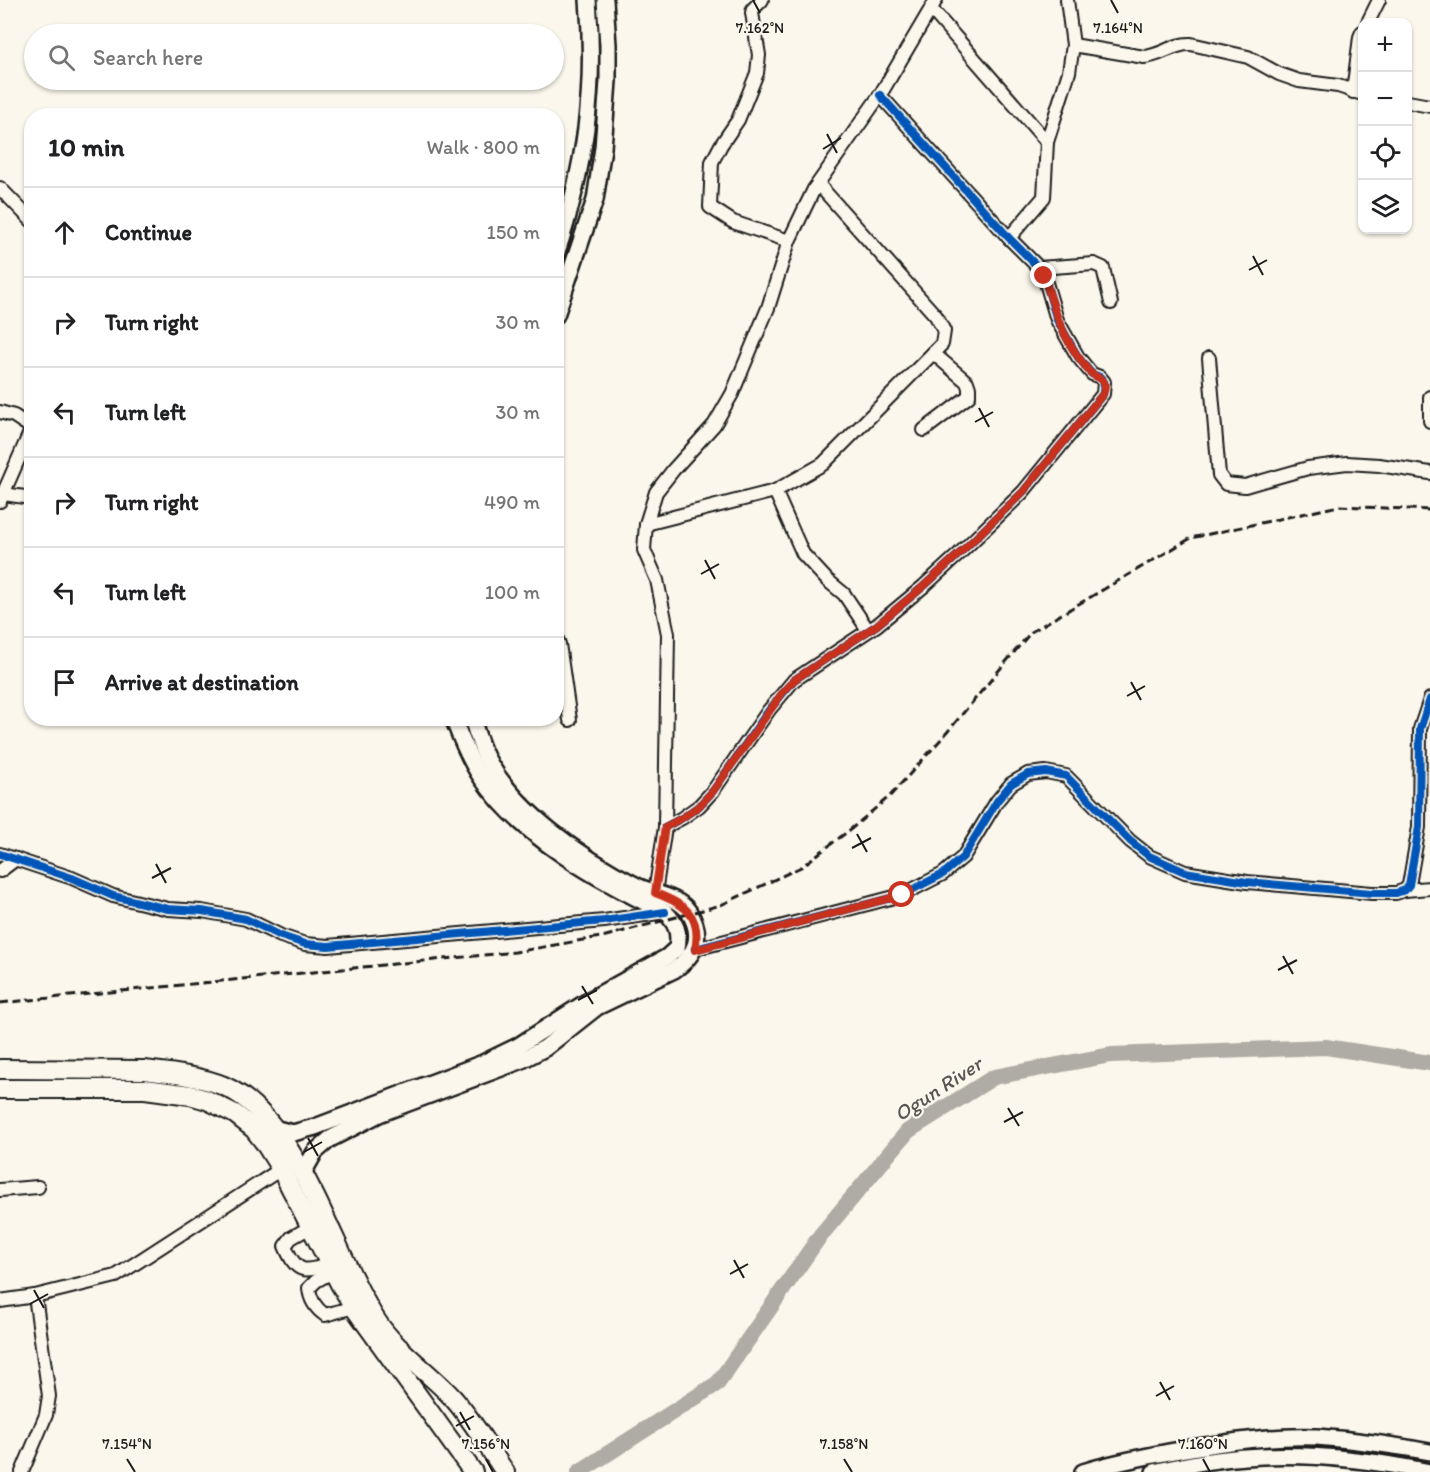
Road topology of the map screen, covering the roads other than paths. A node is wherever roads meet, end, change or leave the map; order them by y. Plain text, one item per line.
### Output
1 (588, 0) edge
2 (605, 0) edge
3 (762, 0) edge
4 (1067, 0) edge
5 (1378, 0) edge
6 (933, 4) edge
7 (1370, 18) edge
8 (1073, 45) junction
9 (1358, 93) edge
10 (880, 95) junction
11 (1412, 103) edge
12 (1430, 106) edge
13 (1047, 142) junction
14 (819, 185) junction
15 (0, 188) edge
16 (24, 213) edge
17 (564, 230) edge
18 (1009, 238) junction
19 (789, 241) junction
20 (1039, 268) junction
21 (564, 291) edge
22 (1112, 303) dead end
23 (933, 352) junction
24 (1209, 358) dead end
25 (1430, 397) edge
26 (0, 412) edge
27 (1430, 420) edge
28 (24, 423) edge
29 (924, 430) dead end
30 (24, 446) edge
31 (1430, 473) edge
32 (775, 491) junction
33 (2, 497) edge
34 (24, 498) edge
35 (646, 524) junction
36 (868, 630) junction
37 (564, 674) edge
38 (1430, 699) edge
39 (570, 720) dead end
40 (456, 726) edge
41 (475, 726) edge
42 (665, 827) junction
43 (0, 854) edge
44 (16, 859) junction
45 (0, 871) edge
46 (1430, 888) edge
47 (1405, 890) junction
48 (655, 893) junction
49 (665, 912) junction
50 (695, 950) junction
51 (0, 1069) edge
52 (80, 1070) junction
53 (0, 1090) edge
54 (82, 1090) junction
55 (273, 1128) junction
56 (281, 1169) junction
57 (303, 1173) junction
58 (38, 1187) dead end
59 (0, 1190) edge
60 (312, 1226) junction
61 (332, 1268) junction
62 (35, 1296) junction
63 (0, 1301) edge
64 (354, 1307) junction
65 (1430, 1452) edge
66 (1365, 1461) junction
67 (22, 1472) edge
68 (473, 1472) edge
69 (505, 1472) edge
70 (1083, 1472) edge
71 (1154, 1472) edge
72 (1379, 1472) edge
73 (1430, 1472) edge

1 - 17 main road
2 - 21 main road
3 - 19 street
4 - 8 street
5 - 7 street
6 - 10 street
6 - 13 street
8 - 9 street
8 - 13 street
10 - 14 street
10 - 18 street
11 - 12 street
13 - 18 street
14 - 19 street
14 - 23 street
15 - 16 street
18 - 20 street
19 - 35 street
20 - 22 street
20 - 36 street
23 - 29 street
23 - 32 street
24 - 31 street
25 - 27 street
26 - 28 street
30 - 33 street
32 - 35 street
32 - 36 street
33 - 34 street
35 - 42 street
36 - 42 street
37 - 39 street
38 - 47 street
40 - 49 main road
41 - 48 main road
42 - 48 street
43 - 44 street
44 - 45 street
44 - 49 street
46 - 47 street
47 - 50 street
48 - 50 main road
49 - 55 main road
50 - 57 main road
51 - 52 highway
52 - 54 highway
52 - 55 highway
53 - 54 highway
54 - 56 highway
55 - 57 highway
56 - 60 highway
56 - 62 street
57 - 69 highway
58 - 59 street
60 - 61 highway
60 - 61 street
61 - 64 highway
61 - 64 street
62 - 63 street
62 - 67 street
64 - 68 highway
65 - 70 main road
66 - 71 main road
66 - 72 street
66 - 73 main road

